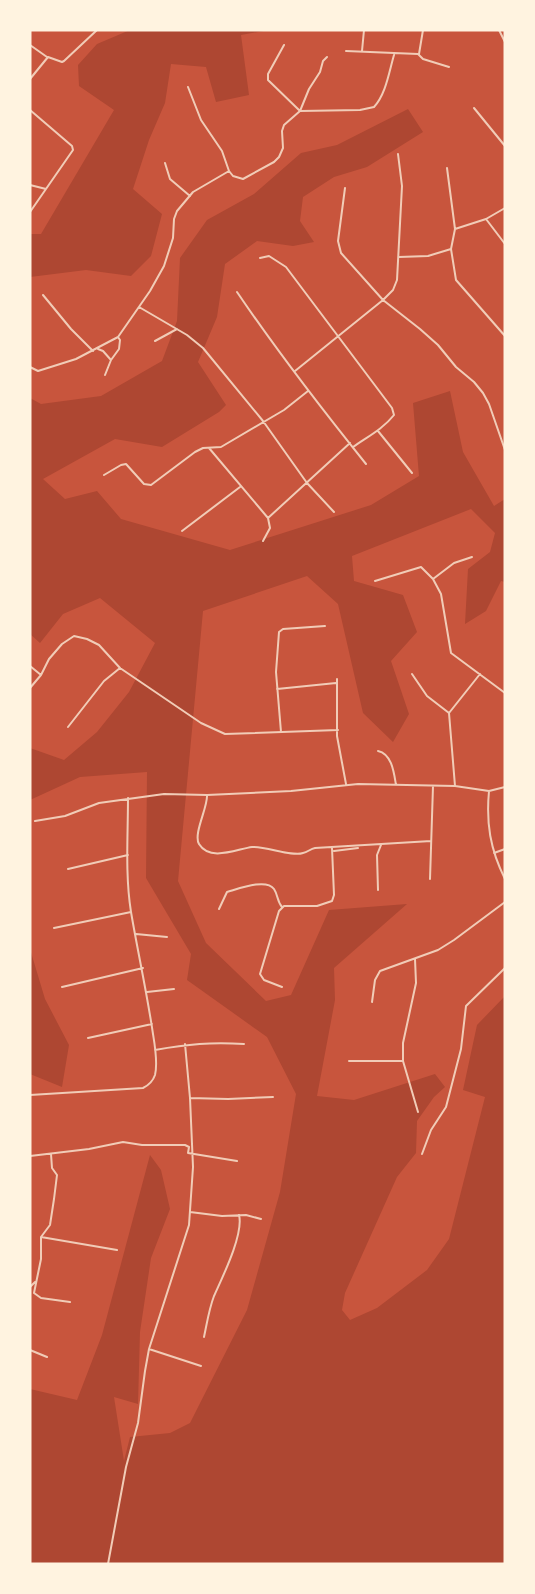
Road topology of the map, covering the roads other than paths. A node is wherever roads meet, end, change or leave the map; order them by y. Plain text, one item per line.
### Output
1 (97, 30) edge
2 (364, 30) edge
3 (423, 30) edge
4 (500, 30) edge
5 (505, 42) edge
6 (30, 45) edge
7 (284, 45) dead end
8 (346, 51) dead end
9 (362, 52) junction
10 (418, 54) junction
11 (394, 55) junction
12 (48, 57) junction
13 (327, 57) dead end
14 (449, 67) dead end
15 (30, 79) edge
16 (188, 87) dead end
17 (474, 108) dead end
18 (30, 110) edge
19 (300, 111) junction
20 (505, 146) edge
21 (398, 154) dead end
22 (165, 163) dead end
23 (447, 168) dead end
24 (229, 171) junction
25 (30, 185) edge
26 (36, 188) junction
27 (345, 188) dead end
28 (46, 189) junction
29 (41, 195) junction
30 (190, 196) junction
31 (505, 208) edge
32 (30, 212) edge
33 (486, 219) junction
34 (455, 228) junction
35 (505, 244) edge
36 (451, 249) junction
37 (399, 257) junction
38 (260, 258) dead end
39 (237, 292) dead end
40 (43, 295) dead end
41 (383, 300) junction
42 (139, 308) junction
43 (177, 329) junction
44 (505, 336) edge
45 (118, 337) junction
46 (339, 337) junction
47 (155, 341) dead end
48 (104, 346) junction
49 (98, 348) junction
50 (93, 351) junction
51 (103, 351) junction
52 (111, 360) junction
53 (30, 367) edge
54 (296, 371) junction
55 (105, 375) dead end
56 (308, 391) junction
57 (263, 421) junction
58 (378, 431) junction
59 (503, 436) edge
60 (350, 443) junction
61 (353, 447) junction
62 (209, 448) junction
63 (505, 450) edge
64 (366, 464) dead end
65 (412, 473) dead end
66 (104, 476) dead end
67 (307, 483) junction
68 (240, 487) junction
69 (334, 512) dead end
70 (268, 518) junction
71 (182, 531) dead end
72 (263, 541) dead end
73 (472, 557) dead end
74 (433, 579) junction
75 (375, 581) dead end
76 (325, 626) dead end
77 (30, 666) edge
78 (120, 668) junction
79 (412, 674) dead end
80 (481, 674) junction
81 (41, 675) junction
82 (30, 688) edge
83 (277, 689) junction
84 (505, 693) edge
85 (449, 714) junction
86 (68, 727) dead end
87 (338, 730) junction
88 (281, 732) junction
89 (378, 751) dead end
90 (346, 784) junction
91 (396, 785) junction
92 (433, 786) junction
93 (455, 786) junction
94 (505, 787) edge
95 (489, 791) junction
96 (207, 795) junction
97 (128, 798) junction
98 (35, 821) dead end
99 (431, 841) junction
100 (381, 845) junction
101 (505, 849) edge
102 (332, 850) junction
103 (494, 853) junction
104 (128, 855) junction
105 (68, 869) dead end
106 (430, 879) dead end
107 (505, 879) edge
108 (378, 890) dead end
109 (505, 902) edge
110 (282, 907) junction
111 (219, 909) dead end
112 (131, 912) junction
113 (54, 928) dead end
114 (136, 934) junction
115 (167, 937) dead end
116 (415, 959) junction
117 (143, 968) junction
118 (505, 969) edge
119 (62, 987) dead end
120 (282, 987) dead end
121 (174, 989) dead end
122 (147, 992) junction
123 (372, 1002) dead end
124 (152, 1024) junction
125 (88, 1038) dead end
126 (184, 1044) junction
127 (244, 1044) dead end
128 (155, 1050) junction
129 (349, 1061) dead end
130 (403, 1061) junction
131 (30, 1095) edge
132 (273, 1096) dead end
133 (190, 1098) junction
134 (418, 1112) dead end
135 (46, 1153) junction
136 (51, 1153) junction
137 (422, 1154) dead end
138 (192, 1155) junction
139 (30, 1156) edge
140 (50, 1157) junction
141 (237, 1161) dead end
142 (190, 1212) junction
143 (239, 1215) junction
144 (261, 1219) dead end
145 (41, 1237) junction
146 (117, 1250) dead end
147 (35, 1282) junction
148 (30, 1287) edge
149 (70, 1302) dead end
150 (204, 1337) dead end
151 (149, 1349) junction
152 (30, 1350) edge
153 (47, 1357) dead end
154 (201, 1366) dead end
155 (108, 1564) edge

1 - 12 street
2 - 9 street
3 - 10 street
4 - 5 street
6 - 12 street
7 - 19 street
8 - 9 street
9 - 11 street
10 - 11 street
10 - 14 street
11 - 19 street
12 - 15 street
13 - 19 street
16 - 24 street
17 - 20 street
18 - 28 street
19 - 24 street
21 - 37 street
22 - 30 street
23 - 34 street
24 - 30 street
25 - 26 street
26 - 28 street
26 - 29 street
27 - 41 street
28 - 29 street
29 - 32 street
30 - 42 street
31 - 33 street
33 - 34 street
33 - 35 street
34 - 36 street
36 - 37 street
36 - 44 street
37 - 41 street
38 - 46 street
39 - 54 street
40 - 50 street
41 - 46 street
41 - 59 street
42 - 43 street
42 - 45 street
43 - 47 street
43 - 57 street
45 - 48 street
45 - 52 street
46 - 54 street
46 - 58 street
48 - 49 street
48 - 51 street
49 - 50 street
49 - 51 street
50 - 53 street
51 - 52 street
52 - 55 street
54 - 56 street
56 - 57 street
56 - 60 street
57 - 62 street
57 - 67 street
58 - 61 street
58 - 65 street
59 - 63 street
60 - 61 street
60 - 67 street
61 - 64 street
62 - 66 street
62 - 68 street
67 - 69 street
67 - 70 street
68 - 70 street
68 - 71 street
70 - 72 street
73 - 74 street
74 - 75 street
74 - 80 street
76 - 83 street
77 - 81 street
78 - 81 street
78 - 86 street
78 - 88 street
79 - 85 street
80 - 84 street
80 - 85 street
81 - 82 street
83 - 87 street
83 - 88 street
85 - 93 street
87 - 88 street
87 - 90 street
89 - 91 street
90 - 91 street
90 - 96 street
91 - 92 street
92 - 93 street
92 - 99 street
93 - 95 street
94 - 95 street
95 - 103 street
96 - 97 street
96 - 102 street
97 - 98 street
97 - 104 street
99 - 100 street
99 - 106 street
100 - 102 street
100 - 108 street
101 - 103 street
102 - 110 street
103 - 107 street
104 - 105 street
104 - 112 street
109 - 116 street
110 - 111 street
110 - 120 street
112 - 113 street
112 - 114 street
114 - 115 street
114 - 117 street
116 - 123 street
116 - 130 street
117 - 119 street
117 - 122 street
118 - 137 street
121 - 122 street
122 - 124 street
124 - 125 street
124 - 128 street
126 - 127 street
126 - 128 street
126 - 133 street
128 - 131 street
129 - 130 street
130 - 134 street
132 - 133 street
133 - 138 street
135 - 136 street
135 - 139 street
135 - 140 street
136 - 138 street
136 - 140 street
138 - 141 street
138 - 142 street
140 - 145 street
142 - 143 street
142 - 151 street
143 - 144 street
143 - 150 street
145 - 146 street
145 - 147 street
147 - 148 street
147 - 149 street
151 - 154 street
151 - 155 street
152 - 153 street

